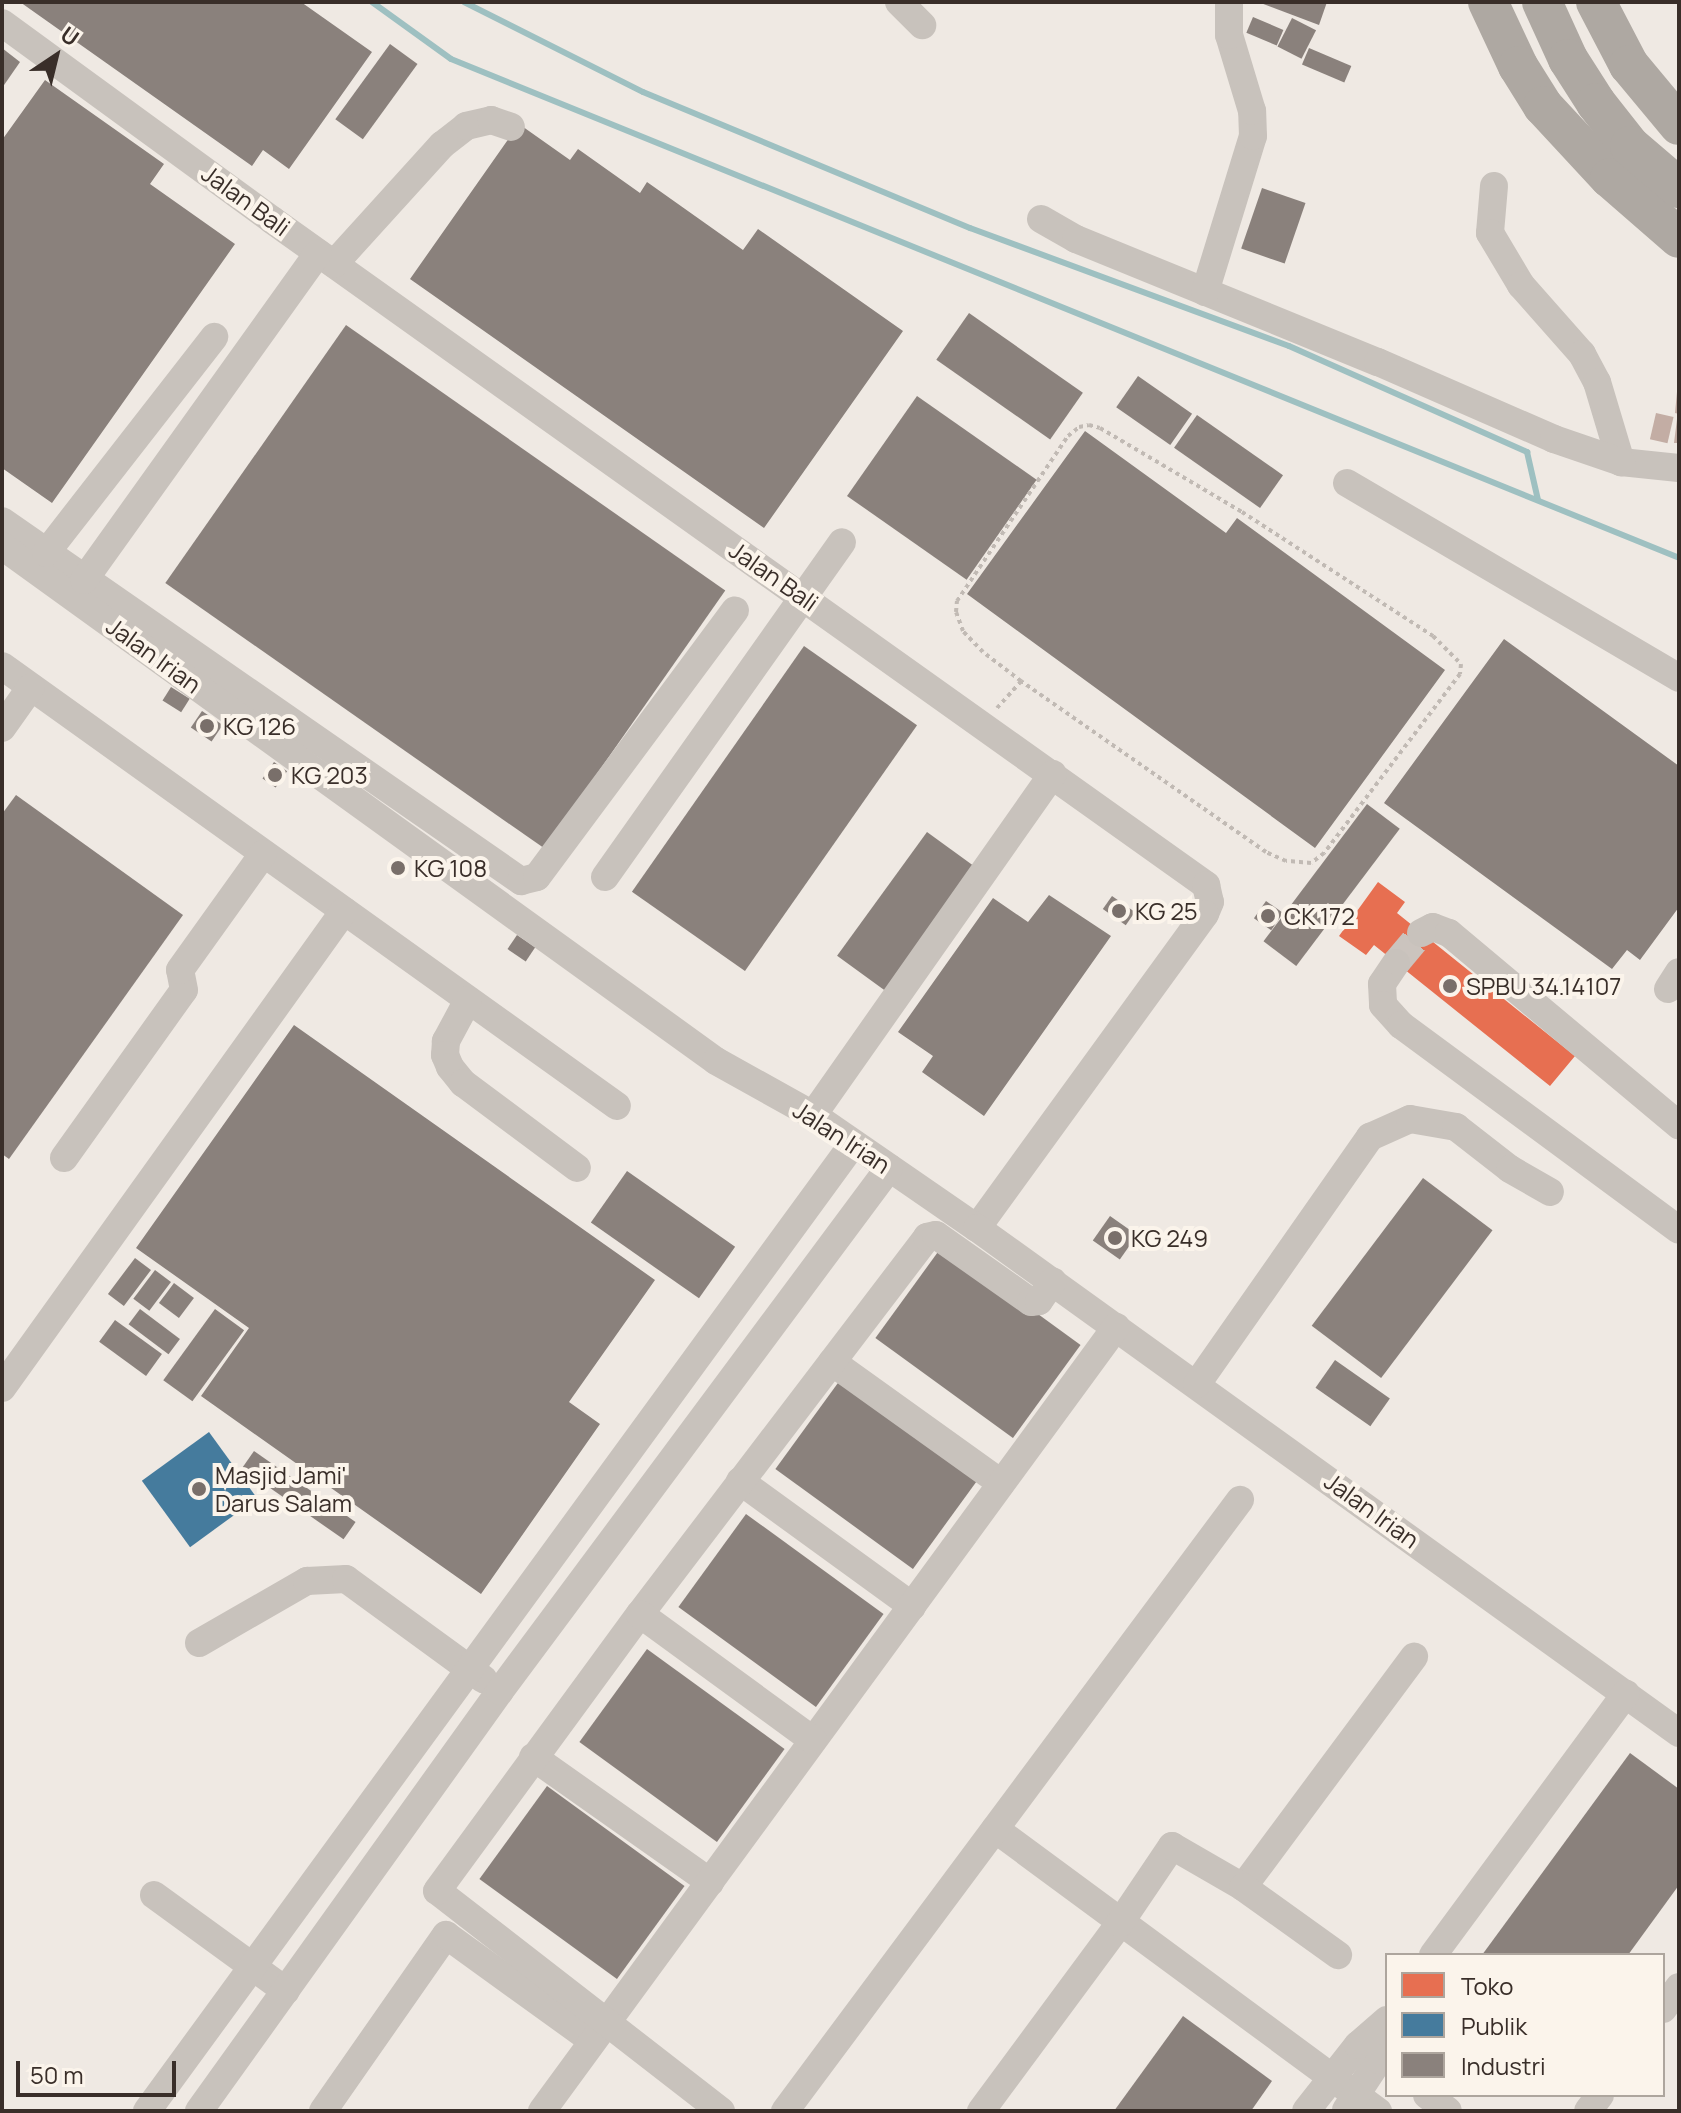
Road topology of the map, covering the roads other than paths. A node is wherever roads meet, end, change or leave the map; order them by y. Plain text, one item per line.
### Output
1 (899, 2) edge
2 (1229, 2) edge
3 (1488, 2) edge
4 (1542, 2) edge
5 (1596, 2) edge
6 (2, 23) edge
7 (922, 25) dead end
8 (1679, 125) edge
9 (511, 127) dead end
10 (1494, 186) dead end
11 (1679, 188) edge
12 (1041, 219) dead end
13 (1679, 238) edge
14 (326, 258) junction
15 (1205, 292) junction
16 (214, 337) dead end
17 (1621, 462) junction
18 (1679, 468) edge
19 (1347, 483) dead end
20 (2, 521) edge
21 (842, 542) dead end
22 (2, 546) edge
23 (46, 553) junction
24 (84, 580) junction
25 (803, 597) junction
26 (735, 610) dead end
27 (2, 666) edge
28 (1679, 678) edge
29 (31, 687) junction
30 (2, 728) edge
31 (1053, 774) junction
32 (263, 854) junction
33 (605, 877) dead end
34 (344, 911) junction
35 (1421, 933) dead end
36 (1396, 963) tunnel mouth
37 (468, 1000) junction
38 (617, 1106) dead end
39 (813, 1115) junction
40 (1679, 1125) edge
41 (853, 1144) junction
42 (64, 1158) dead end
43 (577, 1168) dead end
44 (889, 1168) junction
45 (1550, 1192) dead end
46 (977, 1228) junction
47 (1679, 1230) edge
48 (1053, 1281) junction
49 (1116, 1327) junction
50 (832, 1362) junction
51 (1197, 1384) junction
52 (2, 1388) edge
53 (740, 1481) junction
54 (1001, 1483) junction
55 (1240, 1500) dead end
56 (912, 1606) junction
57 (640, 1614) junction
58 (199, 1643) dead end
59 (1414, 1657) dead end
60 (469, 1669) junction
61 (500, 1691) junction
62 (1626, 1693) junction
63 (1679, 1733) edge
64 (813, 1740) junction
65 (533, 1757) junction
66 (995, 1829) junction
67 (710, 1882) junction
68 (1243, 1887) junction
69 (154, 1895) dead end
70 (1120, 1923) junction
71 (1434, 1953) edge
72 (1338, 1955) dead end
73 (253, 1967) junction
74 (1679, 1987) edge
75 (286, 1991) junction
76 (1665, 2006) edge
77 (1385, 2023) edge
78 (600, 2031) junction
79 (1375, 2057) edge
80 (1332, 2077) junction
81 (1430, 2097) edge
82 (1360, 2106) edge
83 (147, 2111) edge
84 (199, 2111) edge
85 (323, 2111) edge
86 (542, 2111) edge
87 (721, 2111) edge
88 (785, 2111) edge
89 (981, 2111) edge
90 (1306, 2111) edge
91 (1448, 2111) edge

1 - 7 lane
2 - 15 lane
3 - 13 highway
4 - 11 highway
5 - 8 highway
6 - 14 lane, Jalan Bali
9 - 14 lane
10 - 17 lane
12 - 15 lane
14 - 24 lane
14 - 25 lane, Jalan Bali
15 - 17 lane
16 - 23 lane
17 - 18 lane
19 - 28 lane
20 - 23 lane
21 - 25 lane
22 - 39 lane, Jalan Irian
23 - 24 lane
24 - 26 lane
25 - 31 lane, Jalan Bali
25 - 33 lane
27 - 29 lane
29 - 30 lane
29 - 32 lane
31 - 39 lane
31 - 46 lane, Jalan Bali
32 - 34 lane
32 - 42 lane
34 - 37 lane
34 - 52 lane
35 - 40 lane
36 - 47 lane
37 - 38 lane
37 - 43 lane
39 - 41 lane, Jalan Irian
41 - 44 lane, Jalan Irian
41 - 60 lane
44 - 46 lane, Jalan Irian
44 - 61 lane
45 - 51 lane
46 - 48 lane, Jalan Irian
48 - 49 lane, Jalan Irian
48 - 50 lane
49 - 51 lane, Jalan Irian
49 - 54 lane
50 - 53 lane
50 - 54 lane
51 - 62 lane, Jalan Irian
53 - 56 lane
53 - 57 lane
54 - 56 lane
55 - 66 lane
56 - 64 lane
57 - 64 lane
57 - 65 lane
58 - 60 lane
59 - 68 lane
60 - 61 lane
60 - 73 lane
61 - 75 lane
62 - 63 lane, Jalan Irian
62 - 71 lane
64 - 67 lane
65 - 67 lane
65 - 78 lane
66 - 70 lane
66 - 88 lane
67 - 78 lane
68 - 70 lane
68 - 72 lane
69 - 73 lane
70 - 80 lane
70 - 89 lane
73 - 75 lane
73 - 83 lane
74 - 76 lane
75 - 84 lane
77 - 79 lane
78 - 85 lane
78 - 86 lane
78 - 87 lane
79 - 80 lane
79 - 82 lane
80 - 82 lane
80 - 90 lane
81 - 91 lane

